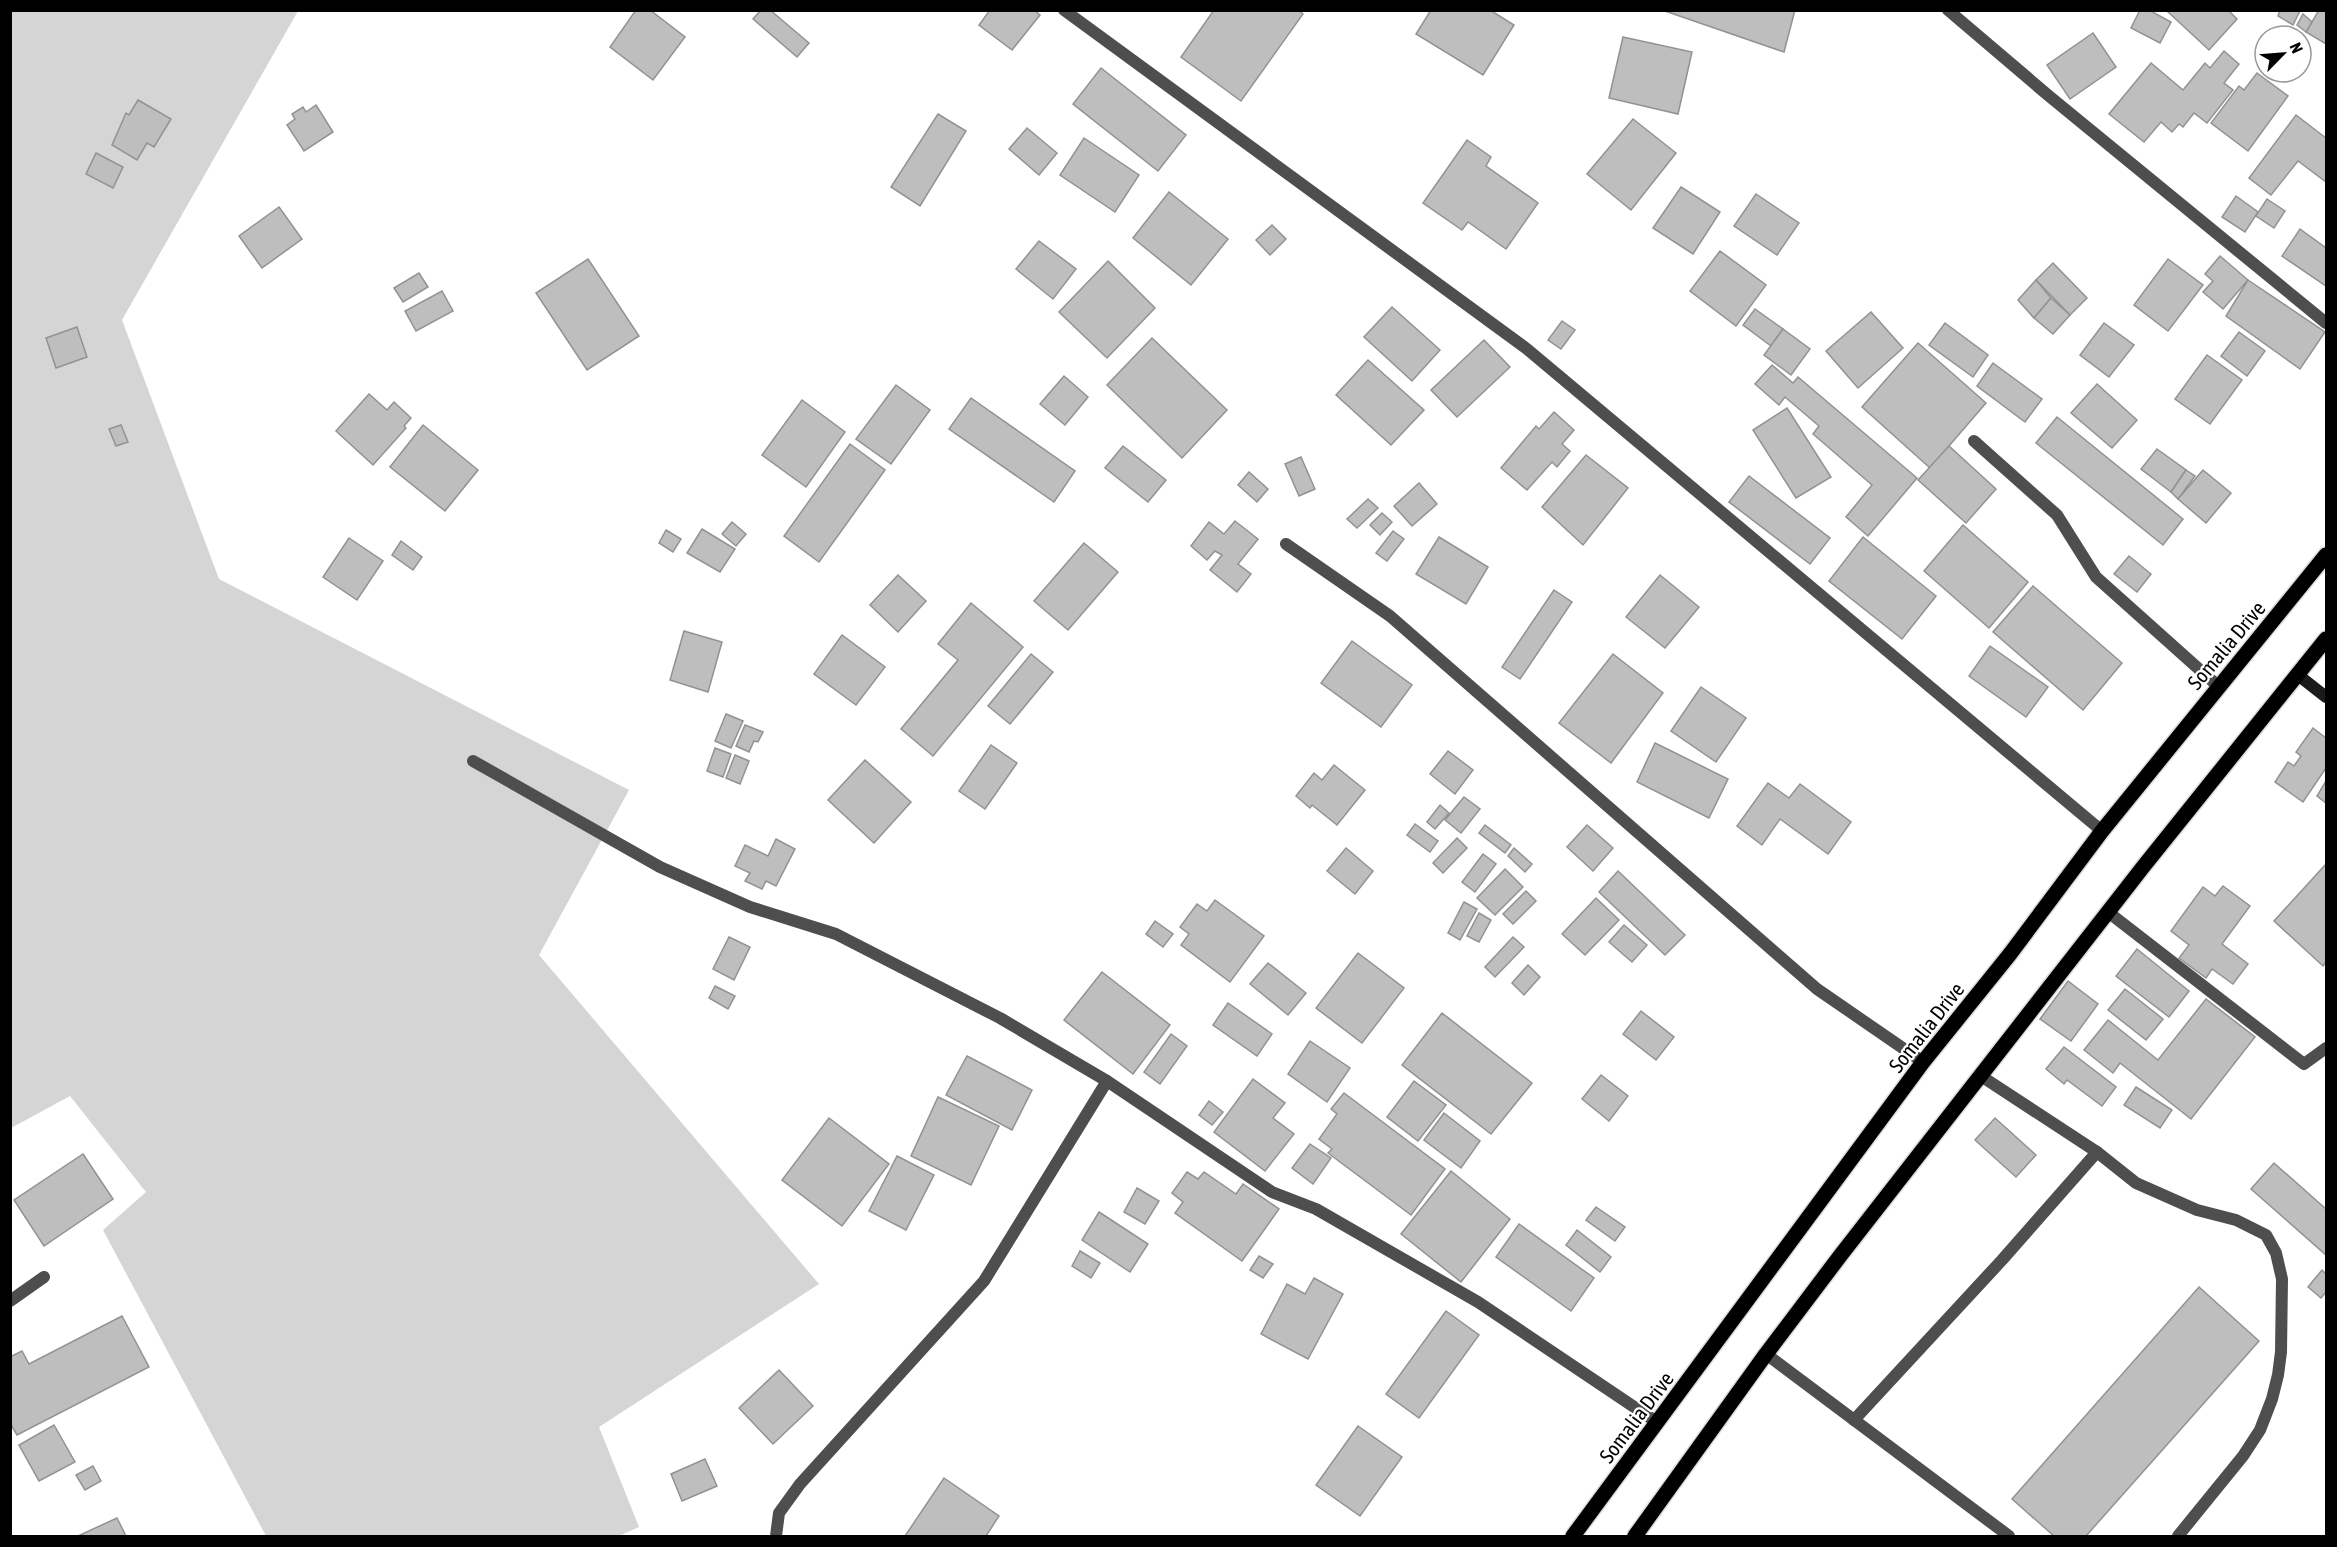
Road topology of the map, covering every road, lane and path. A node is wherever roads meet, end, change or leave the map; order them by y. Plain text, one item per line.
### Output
1 (1064, 10) edge
2 (1948, 10) edge
3 (2326, 322) edge
4 (1974, 441) dead end
5 (1286, 544) dead end
6 (2326, 555) edge
7 (2326, 639) edge
8 (2298, 675) junction
9 (2218, 687) junction
10 (2326, 697) edge
11 (473, 761) dead end
12 (2102, 831) junction
13 (2108, 912) junction
14 (2326, 1048) edge
15 (1923, 1062) junction
16 (1981, 1076) junction
17 (1107, 1081) junction
18 (2097, 1152) junction
19 (44, 1277) dead end
20 (10, 1300) edge
21 (1766, 1354) junction
22 (1854, 1420) junction
23 (1658, 1423) junction
24 (776, 1536) edge
25 (1573, 1536) edge
26 (1635, 1536) edge
27 (2009, 1536) edge
28 (2178, 1536) edge

1 - 12 street
2 - 3 street
4 - 9 street
5 - 15 street
6 - 9 main road, Somalia Drive
7 - 8 main road
8 - 10 street
8 - 13 main road
9 - 12 main road, Somalia Drive
11 - 17 street
12 - 15 main road, Somalia Drive
13 - 14 street
13 - 16 main road
15 - 23 main road, Somalia Drive
16 - 18 street
16 - 21 main road
17 - 23 street
17 - 24 street
18 - 22 street
18 - 28 street
19 - 20 street
21 - 22 street
21 - 26 main road
22 - 27 street
23 - 25 main road, Somalia Drive

